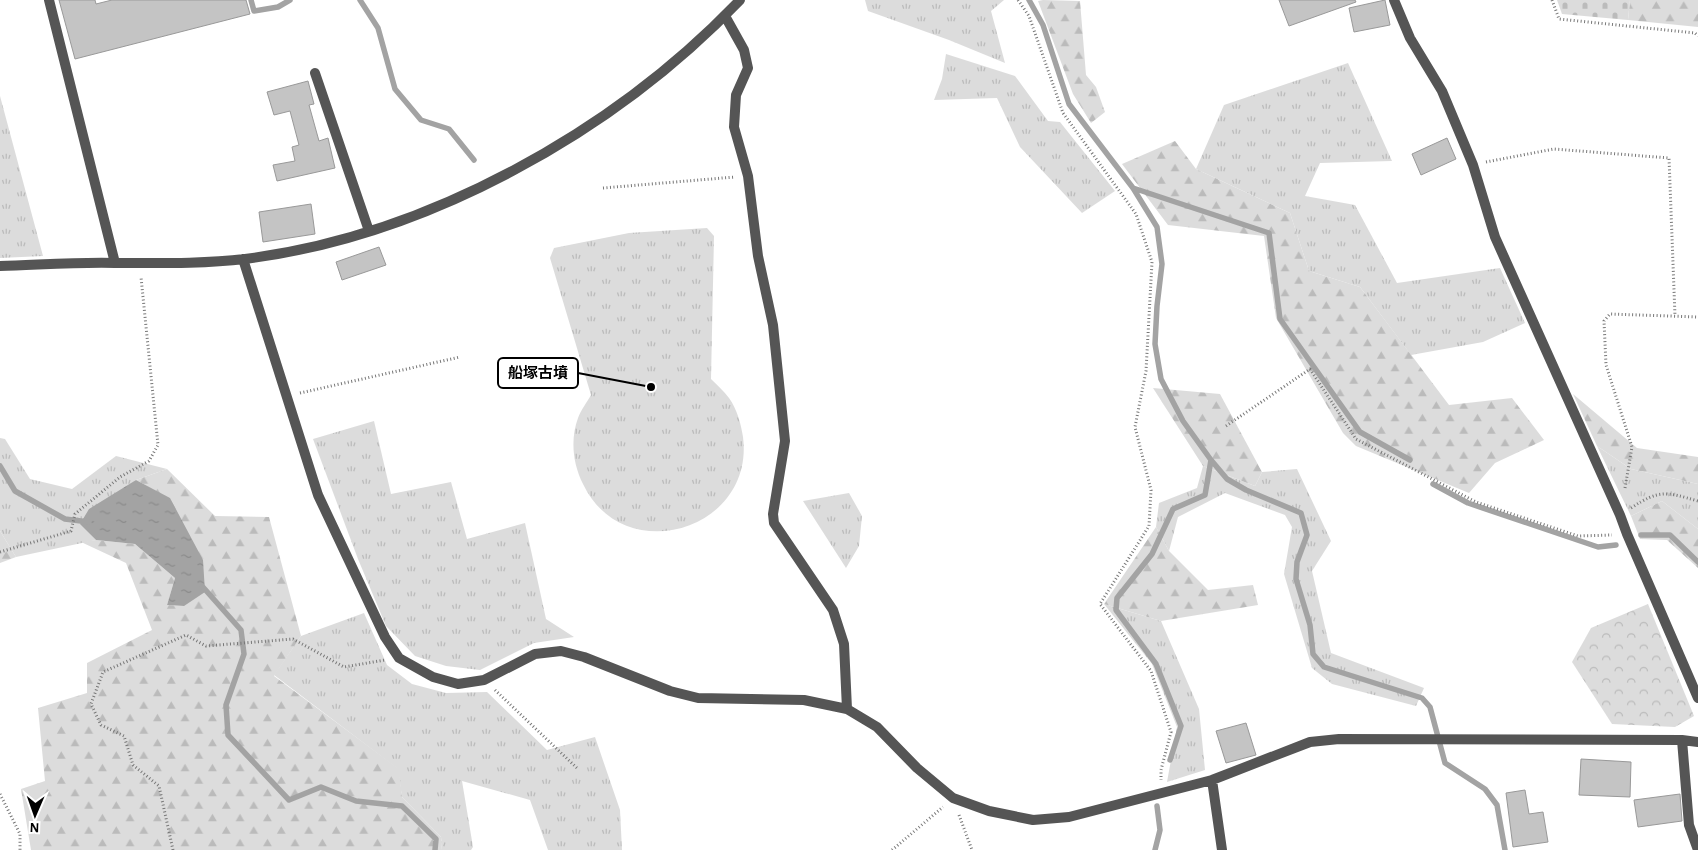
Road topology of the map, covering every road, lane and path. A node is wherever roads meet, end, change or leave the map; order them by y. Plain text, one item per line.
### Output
1 (49, 0) edge
2 (740, 0) edge
3 (1018, 0) edge
4 (1394, 0) edge
5 (1552, 0) edge
6 (725, 16) junction
7 (1698, 36) edge
8 (315, 73) dead end
9 (1473, 165) junction
10 (748, 176) junction
11 (603, 188) dead end
12 (369, 231) junction
13 (243, 259) junction
14 (115, 262) junction
15 (140, 264) junction
16 (0, 266) edge
17 (1675, 316) junction
18 (1698, 317) edge
19 (460, 357) dead end
20 (287, 396) junction
21 (1226, 426) dead end
22 (1698, 502) edge
23 (1620, 515) junction
24 (1627, 534) junction
25 (0, 552) edge
26 (399, 658) junction
27 (484, 680) junction
28 (1698, 698) edge
29 (847, 709) junction
30 (1682, 740) junction
31 (1698, 742) edge
32 (578, 769) dead end
33 (1212, 780) junction
34 (0, 794) edge
35 (1161, 794) junction
36 (953, 798) junction
37 (20, 850) edge
38 (173, 850) edge
39 (892, 850) edge
40 (972, 850) edge
41 (1222, 850) edge
42 (1698, 850) edge

1 - 14 street
2 - 6 street
3 - 35 path
4 - 9 street
5 - 7 path
6 - 10 street
6 - 12 street
8 - 12 street
9 - 17 path
9 - 23 street
10 - 11 path
10 - 29 street
12 - 13 street
13 - 15 street
13 - 20 street
14 - 15 street
14 - 16 street
15 - 25 path
17 - 18 path
17 - 23 path
19 - 20 path
20 - 26 street
21 - 24 path
22 - 23 path
23 - 24 street
24 - 28 street
26 - 27 street
26 - 38 path
27 - 29 street
27 - 32 path
29 - 36 street
30 - 31 street
30 - 33 street
30 - 42 street
33 - 35 street
33 - 41 street
34 - 37 path
35 - 36 street
36 - 39 path
36 - 40 path

